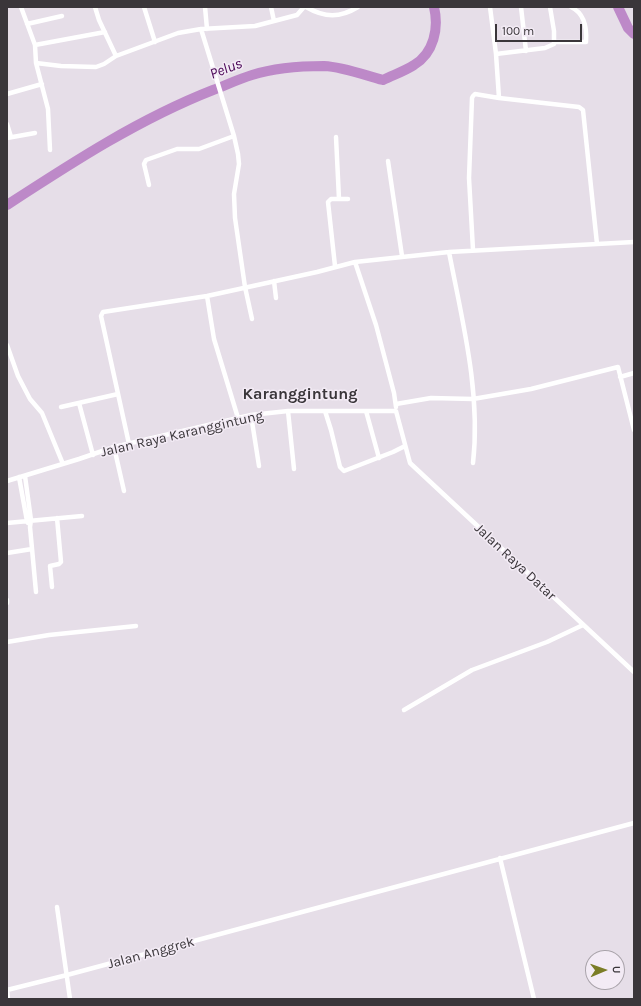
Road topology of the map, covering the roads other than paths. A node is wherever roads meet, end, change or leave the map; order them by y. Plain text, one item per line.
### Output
1 (21, 7) edge
2 (96, 7) edge
3 (144, 7) edge
4 (205, 7) edge
5 (271, 7) edge
6 (305, 7) edge
7 (358, 7) edge
8 (490, 7) edge
9 (521, 7) edge
10 (550, 7) edge
11 (571, 7) edge
12 (62, 16) dead end
13 (274, 21) junction
14 (27, 24) junction
15 (201, 29) junction
16 (207, 29) junction
17 (104, 32) junction
18 (154, 42) junction
19 (555, 42) junction
20 (35, 45) junction
21 (526, 51) junction
22 (115, 53) junction
23 (496, 54) junction
24 (36, 63) junction
25 (42, 84) junction
26 (7, 94) edge
27 (499, 98) junction
28 (7, 124) edge
29 (35, 133) dead end
30 (234, 136) junction
31 (336, 137) dead end
32 (9, 138) edge
33 (50, 150) dead end
34 (388, 161) dead end
35 (150, 185) dead end
36 (339, 199) junction
37 (348, 199) dead end
38 (634, 242) edge
39 (597, 244) junction
40 (473, 250) junction
41 (449, 252) junction
42 (402, 256) junction
43 (355, 262) junction
44 (335, 266) junction
45 (274, 281) junction
46 (245, 287) junction
47 (207, 296) junction
48 (276, 298) dead end
49 (252, 319) dead end
50 (7, 345) edge
51 (634, 373) edge
52 (620, 377) junction
53 (118, 394) junction
54 (473, 399) junction
55 (79, 403) junction
56 (396, 404) junction
57 (61, 407) dead end
58 (325, 410) junction
59 (288, 411) junction
60 (366, 411) junction
61 (396, 411) junction
62 (252, 415) junction
63 (238, 418) junction
64 (634, 430) edge
65 (129, 444) junction
66 (405, 446) junction
67 (114, 447) junction
68 (93, 455) junction
69 (380, 458) junction
70 (473, 463) dead end
71 (63, 464) junction
72 (259, 466) dead end
73 (294, 469) dead end
74 (25, 476) junction
75 (19, 477) junction
76 (7, 481) edge
77 (124, 490) dead end
78 (82, 516) dead end
79 (58, 518) junction
80 (29, 521) junction
81 (7, 523) edge
82 (32, 549) junction
83 (7, 553) edge
84 (52, 587) dead end
85 (36, 592) dead end
86 (583, 625) junction
87 (136, 626) dead end
88 (7, 642) edge
89 (634, 672) edge
90 (404, 710) dead end
91 (634, 823) edge
92 (500, 858) junction
93 (57, 907) dead end
94 (67, 976) junction
95 (7, 990) edge
96 (8, 999) edge
97 (70, 999) edge
98 (534, 999) edge

1 - 14 street
2 - 17 street
3 - 18 street
4 - 16 street
5 - 13 street
6 - 7 street
6 - 13 street
8 - 23 street
9 - 21 street
10 - 19 street
11 - 19 street
12 - 14 street
13 - 16 street
14 - 20 street
15 - 16 street
15 - 18 street
15 - 30 street
17 - 20 street
17 - 22 street
18 - 22 street
19 - 21 street
20 - 24 street
21 - 23 street
22 - 24 street
23 - 27 street
24 - 25 street
25 - 26 street
25 - 33 street
27 - 39 street
27 - 40 street
28 - 32 street
29 - 32 street
30 - 35 street
30 - 46 street
31 - 36 street
34 - 42 street
36 - 37 street
36 - 44 street
38 - 39 street
39 - 40 street
40 - 41 street
41 - 42 street
41 - 54 street
42 - 43 street
43 - 44 street
43 - 56 street
44 - 45 street
45 - 46 street
45 - 48 street
46 - 47 street
46 - 49 street
47 - 53 street
47 - 63 street
50 - 71 street
51 - 52 street
52 - 54 street
52 - 64 street
53 - 55 street
53 - 65 street
54 - 56 street
54 - 70 street
55 - 57 street
55 - 68 street
56 - 61 street
58 - 59 street, Jalan Raya Karanggintung
58 - 60 street, Jalan Raya Karanggintung
58 - 69 street
59 - 62 street, Jalan Raya Karanggintung
59 - 73 street
60 - 61 street, Jalan Raya Karanggintung
60 - 69 street
61 - 66 street
62 - 63 street, Jalan Raya Karanggintung
62 - 72 street
63 - 65 street, Jalan Raya Karanggintung
65 - 67 street, Jalan Raya Karanggintung
66 - 69 street
66 - 86 street, Jalan Raya Datar
67 - 68 street, Jalan Raya Karanggintung
67 - 77 street
68 - 71 street, Jalan Raya Karanggintung
71 - 74 street, Jalan Raya Karanggintung
74 - 75 street, Jalan Raya Karanggintung
74 - 80 street
75 - 76 street, Jalan Raya Karanggintung
75 - 80 street
78 - 79 street
79 - 80 street
79 - 84 street
80 - 81 street
80 - 82 street
82 - 83 street
82 - 85 street
86 - 89 street, Jalan Raya Datar
86 - 90 street
87 - 88 street
91 - 92 street, Jalan Anggrek
92 - 94 street, Jalan Anggrek
92 - 98 street
93 - 94 street
94 - 95 street, Jalan Anggrek
94 - 97 street
95 - 96 street

